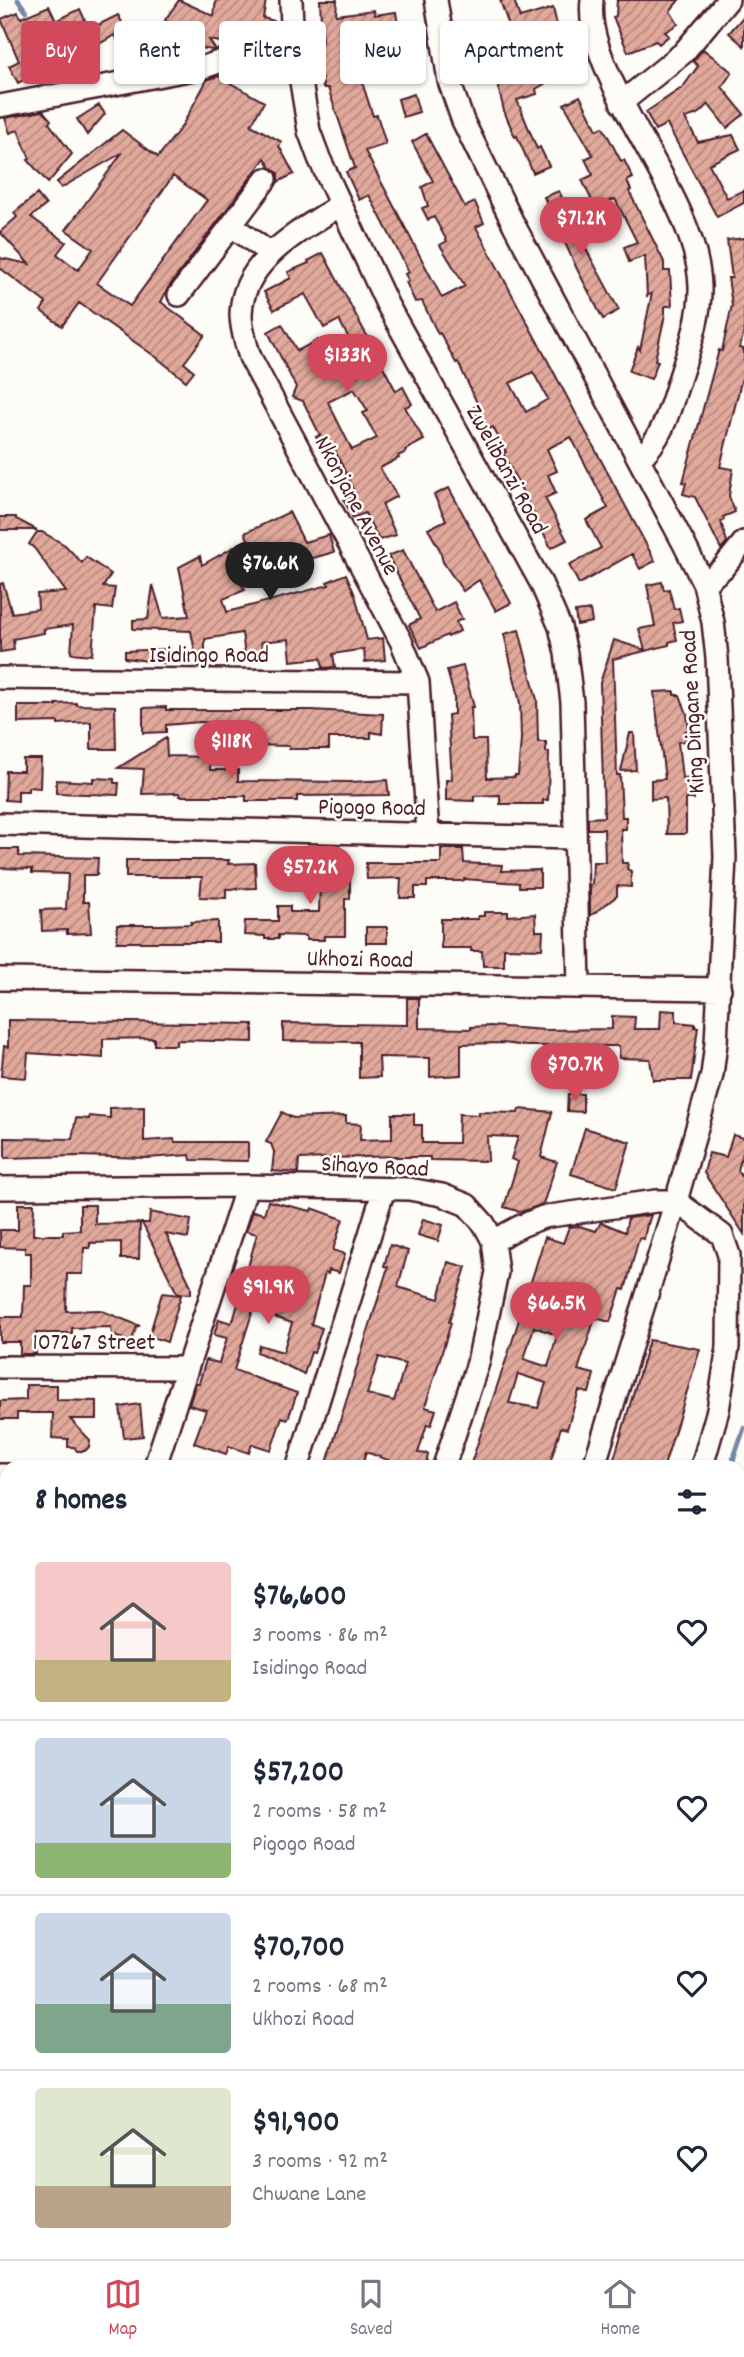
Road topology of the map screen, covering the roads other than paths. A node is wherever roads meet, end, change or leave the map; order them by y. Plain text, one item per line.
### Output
1 (291, 0) edge
2 (436, 0) edge
3 (592, 0) edge
4 (728, 0) edge
5 (292, 21) edge
6 (219, 63) edge
7 (301, 84) edge
8 (621, 103) junction
9 (0, 106) edge
10 (266, 179) dead end
11 (340, 205) junction
12 (232, 226) junction
13 (271, 254) junction
14 (179, 295) dead end
15 (639, 459) junction
16 (744, 542) edge
17 (704, 584) junction
18 (0, 678) edge
19 (418, 682) junction
20 (0, 824) edge
21 (428, 834) junction
22 (574, 838) junction
23 (0, 979) edge
24 (579, 987) junction
25 (720, 989) junction
26 (247, 1186) junction
27 (0, 1188) edge
28 (383, 1189) junction
29 (676, 1201) junction
30 (494, 1241) junction
31 (0, 1367) edge
32 (187, 1368) junction
33 (157, 1460) edge
34 (300, 1460) edge
35 (446, 1460) edge
36 (596, 1460) edge
37 (704, 1460) edge

1 - 5 street, Zwelibanzi Road
2 - 15 street, King Dingane Road
3 - 8 street
4 - 8 street
6 - 9 street
7 - 11 street, Zwelibanzi Road
8 - 15 street
10 - 12 street
11 - 13 street, Nkonjane Avenue
11 - 22 street, Zwelibanzi Road
12 - 13 street
12 - 14 street
13 - 19 street, Nkonjane Avenue
15 - 17 street, King Dingane Road
16 - 17 street
17 - 25 street, King Dingane Road
18 - 19 street, Isidingo Road
19 - 21 street, Nkonjane Avenue
20 - 21 street, Pigogo Road
21 - 22 street, Pigogo Road
22 - 24 street, Zwelibanzi Road
23 - 24 street, Ukhozi Road
24 - 25 street, Ukhozi Road
25 - 29 street, King Dingane Road
26 - 27 street, Sihayo Road
26 - 28 street, Sihayo Road
26 - 32 street
28 - 30 street, Sihayo Road
28 - 34 street
29 - 30 street
29 - 36 street, King Dingane Road
29 - 37 street
30 - 35 street
31 - 32 street, 107267 Street
32 - 33 street

